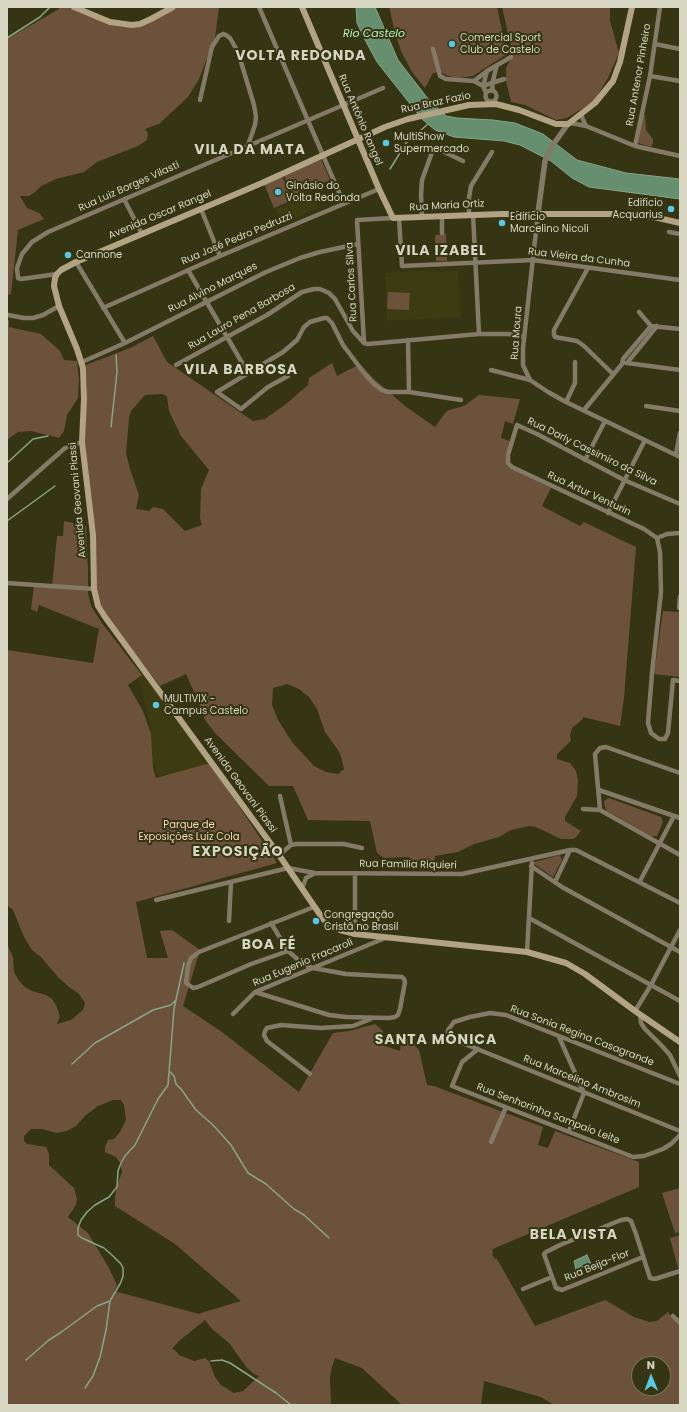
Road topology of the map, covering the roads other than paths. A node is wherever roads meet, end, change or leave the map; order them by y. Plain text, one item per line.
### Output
1 (74, 7) edge
2 (173, 7) edge
3 (260, 7) edge
4 (302, 7) edge
5 (632, 7) edge
6 (660, 7) edge
7 (655, 44) junction
8 (433, 49) dead end
9 (680, 49) edge
10 (511, 57) dead end
11 (497, 65) junction
12 (487, 71) junction
13 (650, 76) junction
14 (504, 79) dead end
15 (474, 81) junction
16 (680, 81) edge
17 (492, 82) junction
18 (483, 86) junction
19 (383, 88) dead end
20 (494, 91) junction
21 (486, 93) junction
22 (200, 100) dead end
23 (487, 102) junction
24 (498, 102) junction
25 (343, 106) junction
26 (581, 114) junction
27 (309, 121) junction
28 (569, 123) junction
29 (586, 126) junction
30 (358, 140) junction
31 (248, 145) junction
32 (635, 146) junction
33 (492, 152) dead end
34 (324, 154) junction
35 (680, 156) edge
36 (463, 161) dead end
37 (379, 189) junction
38 (124, 199) junction
39 (344, 204) junction
40 (201, 209) junction
41 (538, 213) junction
42 (471, 214) junction
43 (442, 216) junction
44 (422, 217) junction
45 (396, 218) junction
46 (357, 220) joint
47 (680, 223) edge
48 (669, 232) dead end
49 (442, 233) dead end
50 (142, 234) junction
51 (680, 234) edge
52 (358, 244) junction
53 (220, 256) junction
54 (534, 260) junction
55 (76, 262) junction
56 (476, 263) junction
57 (588, 268) junction
58 (188, 270) junction
59 (57, 274) junction
60 (680, 280) edge
61 (206, 302) junction
62 (59, 306) junction
63 (103, 308) junction
64 (639, 312) dead end
65 (8, 315) dead end
66 (651, 326) junction
67 (657, 326) junction
68 (680, 329) edge
69 (479, 334) junction
70 (226, 337) junction
71 (523, 337) junction
72 (408, 340) junction
73 (364, 342) junction
74 (125, 343) junction
75 (82, 362) junction
76 (575, 362) dead end
77 (627, 363) junction
78 (622, 364) junction
79 (176, 365) dead end
80 (491, 370) dead end
81 (680, 370) edge
82 (248, 373) junction
83 (613, 374) junction
84 (288, 376) dead end
85 (530, 380) junction
86 (409, 392) junction
87 (461, 400) dead end
88 (566, 402) junction
89 (646, 406) dead end
90 (584, 410) junction
91 (680, 411) edge
92 (605, 421) junction
93 (680, 433) edge
94 (645, 440) junction
95 (82, 442) junction
96 (678, 456) edge
97 (585, 460) junction
98 (512, 468) joint
99 (624, 480) junction
100 (7, 499) edge
101 (680, 504) edge
102 (608, 513) junction
103 (680, 534) edge
104 (657, 538) junction
105 (7, 583) edge
106 (94, 589) junction
107 (680, 596) edge
108 (679, 608) dead end
109 (680, 681) edge
110 (680, 773) edge
111 (598, 790) junction
112 (280, 796) dead end
113 (583, 809) dead end
114 (600, 810) junction
115 (674, 816) junction
116 (680, 818) edge
117 (659, 843) junction
118 (291, 845) junction
119 (362, 848) dead end
120 (570, 850) junction
121 (680, 854) edge
122 (279, 855) junction
123 (532, 860) junction
124 (532, 866) junction
125 (288, 868) junction
126 (315, 873) junction
127 (355, 873) junction
128 (640, 881) junction
129 (231, 882) junction
130 (555, 882) junction
131 (302, 889) junction
132 (156, 900) dead end
133 (680, 903) edge
134 (314, 907) junction
135 (529, 918) junction
136 (229, 921) dead end
137 (272, 922) junction
138 (680, 930) edge
139 (355, 934) junction
140 (386, 938) junction
141 (671, 947) junction
142 (288, 951) junction
143 (527, 952) junction
144 (680, 952) edge
145 (313, 968) junction
146 (651, 985) junction
147 (255, 992) junction
148 (680, 1001) edge
149 (637, 1013) junction
150 (233, 1014) dead end
151 (372, 1018) junction
152 (559, 1036) junction
153 (680, 1042) edge
154 (478, 1049) junction
155 (310, 1074) dead end
156 (680, 1076) edge
157 (680, 1084) edge
158 (584, 1092) junction
159 (506, 1107) junction
160 (569, 1131) junction
161 (680, 1131) edge
162 (680, 1135) edge
163 (491, 1142) dead end
164 (642, 1257) junction
165 (680, 1271) edge
166 (552, 1277) junction
167 (523, 1289) dead end
168 (673, 1316) dead end
169 (680, 1323) edge

1 - 2 main road
3 - 27 street
4 - 25 main road, Rua Antônio Rangel
5 - 26 main road
6 - 7 street, Rua Antenor Pinheiro
7 - 9 street
7 - 13 street, Rua Antenor Pinheiro
8 - 15 street
10 - 11 street
11 - 12 street
11 - 17 street
12 - 15 street
12 - 18 street
13 - 16 street
13 - 32 street, Rua Antenor Pinheiro
14 - 17 street
15 - 18 street
17 - 18 street
17 - 20 street
18 - 21 street
19 - 25 street, Rua Luiz Borges Vilasti
20 - 21 street
20 - 24 street
21 - 23 street
22 - 31 street
23 - 24 main road, Rua Braz Fazio
23 - 30 main road, Rua Braz Fazio
24 - 28 main road, Rua Braz Fazio
25 - 27 street, Rua Luiz Borges Vilasti
25 - 30 main road, Rua Antônio Rangel
26 - 28 main road
26 - 29 street
27 - 31 street, Rua Luiz Borges Vilasti
27 - 34 street
28 - 29 street
28 - 41 street, Rua Moura
29 - 32 street
30 - 34 main road, Avenida Oscar Rangel
30 - 37 main road, Rua Antônio Rangel
31 - 38 street, Rua Luiz Borges Vilasti
32 - 35 street
33 - 42 street
34 - 39 street
34 - 40 main road, Avenida Oscar Rangel
36 - 44 street
37 - 39 street, Rua José Pedro Pedruzzi
37 - 45 main road, Rua Antônio Rangel
38 - 50 street
38 - 59 street, Rua Luiz Borges Vilasti
39 - 53 street, Rua José Pedro Pedruzzi
40 - 50 main road, Avenida Oscar Rangel
40 - 53 street
41 - 42 main road, Rua Maria Ortiz
41 - 47 main road, Rua Maria Ortiz
41 - 54 street, Rua Moura
42 - 43 main road, Rua Maria Ortiz
42 - 56 street
43 - 44 main road, Rua Maria Ortiz
43 - 49 street
44 - 45 main road, Rua Maria Ortiz
45 - 46 street, Rua Maria Ortiz
45 - 56 street, Rua Vieira da Cunha
46 - 52 street, Rua Carlos Silva
48 - 51 street
50 - 55 main road, Avenida Oscar Rangel
52 - 61 street, Rua Alvino Marques
52 - 73 street, Rua Carlos Silva
53 - 58 street, Rua José Pedro Pedruzzi
54 - 56 street, Rua Vieira da Cunha
54 - 57 street, Rua Vieira da Cunha
54 - 71 street, Rua Moura
55 - 59 main road, Avenida Oscar Rangel
55 - 63 street
56 - 69 street
57 - 60 street, Rua Vieira da Cunha
57 - 83 street
58 - 61 street
58 - 63 street, Rua José Pedro Pedruzzi
59 - 62 main road
61 - 70 street
61 - 74 street, Rua Alvino Marques
62 - 65 street
62 - 75 main road
63 - 74 street
64 - 66 street
66 - 67 street
66 - 78 street
67 - 68 street
67 - 77 street
69 - 71 street
69 - 72 street
70 - 73 street, Rua Lauro Pena Barbosa
70 - 79 street, Rua Lauro Pena Barbosa
70 - 82 street
71 - 85 street, Rua Moura
72 - 73 street
72 - 86 street
74 - 75 street, Rua Alvino Marques
75 - 95 main road, Avenida Geovani Piassi
76 - 88 street
77 - 78 street
77 - 81 street
78 - 83 street
80 - 85 street
82 - 84 street
82 - 86 street
83 - 90 street
85 - 88 street
86 - 87 street
88 - 90 street
89 - 91 street
90 - 92 street
92 - 94 street
92 - 97 street
93 - 96 street
94 - 96 street
94 - 99 street
95 - 100 street
95 - 106 main road, Avenida Geovani Piassi
97 - 98 street, Rua Darly Cassimiro da Silva
97 - 99 street, Rua Darly Cassimiro da Silva
98 - 102 street, Rua Artur Venturin
99 - 101 street, Rua Darly Cassimiro da Silva
99 - 102 street
102 - 104 street, Rua Artur Venturin
103 - 104 street
104 - 109 street
105 - 106 street
106 - 122 main road, Avenida Geovani Piassi
107 - 108 street
110 - 111 street
111 - 114 street
111 - 115 street
112 - 118 street
113 - 114 street
114 - 117 street
115 - 116 street
115 - 117 street
117 - 121 street
117 - 128 street
118 - 119 street
118 - 122 street
120 - 123 street, Rua Família Riquieri
120 - 128 street
120 - 130 street
122 - 125 main road, Avenida Geovani Piassi
123 - 124 street
123 - 127 street, Rua Família Riquieri
124 - 130 street
124 - 135 street
125 - 126 street, Rua Família Riquieri
125 - 129 street
125 - 131 main road, Avenida Geovani Piassi
126 - 127 street, Rua Família Riquieri
126 - 131 street
127 - 139 street
128 - 133 street
129 - 132 street
129 - 136 street
130 - 141 street
131 - 134 main road, Avenida Geovani Piassi
134 - 137 street
134 - 139 main road, Avenida Geovani Piassi
135 - 143 street
135 - 146 street
137 - 142 street
137 - 142 street
138 - 141 street
139 - 140 main road, Avenida Geovani Piassi
140 - 143 main road, Avenida Geovani Piassi
140 - 145 street, Rua Eugenio Fracaroli
141 - 144 street
141 - 146 street
142 - 145 street
143 - 149 main road, Avenida Geovani Piassi
145 - 147 street, Rua Eugenio Fracaroli
145 - 151 street
146 - 148 street
146 - 149 street
147 - 150 street, Rua Eugenio Fracaroli
147 - 151 street
149 - 153 main road, Avenida Geovani Piassi
149 - 156 street
151 - 155 street
152 - 154 street, Rua Sonia Regina Casagrande
152 - 157 street, Rua Sonia Regina Casagrande
152 - 158 street
154 - 158 street, Rua Marcelino Ambrosim
154 - 159 street, Rua Senhorinha Sampaio Leite
158 - 160 street
158 - 161 street, Rua Marcelino Ambrosim
159 - 160 street, Rua Senhorinha Sampaio Leite
159 - 163 street
160 - 162 street, Rua Senhorinha Sampaio Leite
164 - 165 street
164 - 166 street, Rua Beija-Flor
164 - 166 street
166 - 167 street
168 - 169 street

